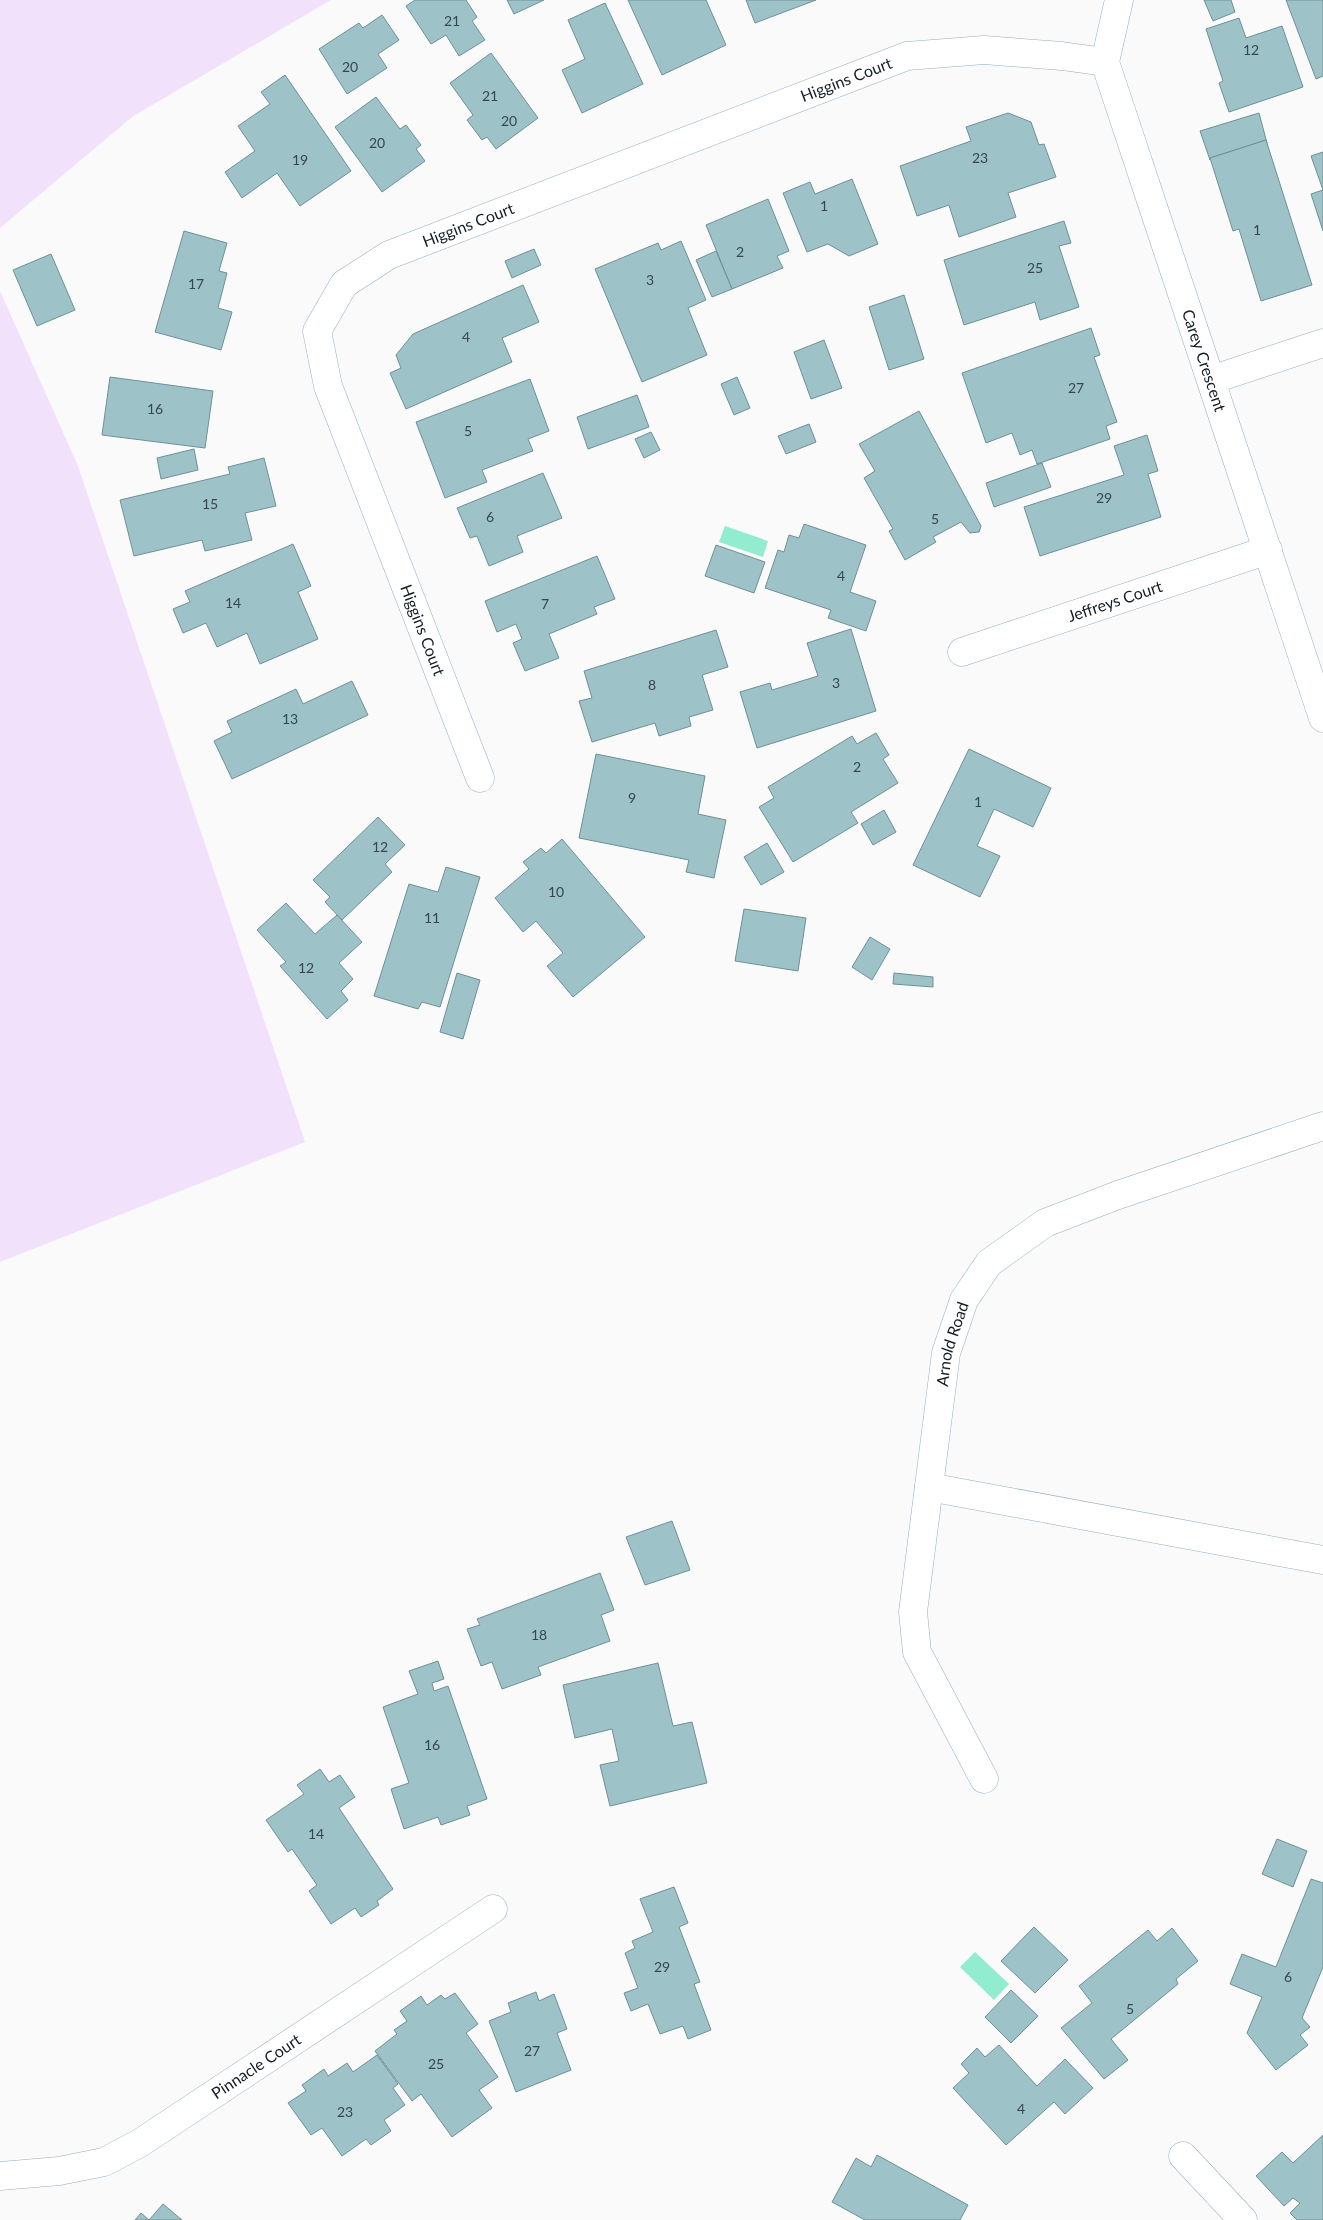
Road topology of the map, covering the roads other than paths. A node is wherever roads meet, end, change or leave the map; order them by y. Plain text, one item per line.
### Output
1 (1119, 0) edge
2 (1105, 62) junction
3 (1323, 343) edge
4 (1211, 380) junction
5 (1268, 550) junction
6 (962, 652) dead end
7 (1323, 718) edge
8 (480, 778) dead end
9 (1323, 1126) edge
10 (929, 1487) junction
11 (1323, 1560) edge
12 (984, 1779) dead end
13 (493, 1908) dead end
14 (1183, 2156) dead end
15 (0, 2176) edge
16 (1243, 2220) edge

1 - 2 street
2 - 4 street, Carey Crescent
2 - 8 street, Higgins Court
3 - 4 street
4 - 5 street, Carey Crescent
5 - 6 street, Jeffreys Court
5 - 7 street, Carey Crescent
9 - 10 street, Arnold Road
10 - 11 street
10 - 12 street, Arnold Road
13 - 15 street, Pinnacle Court
14 - 16 street

